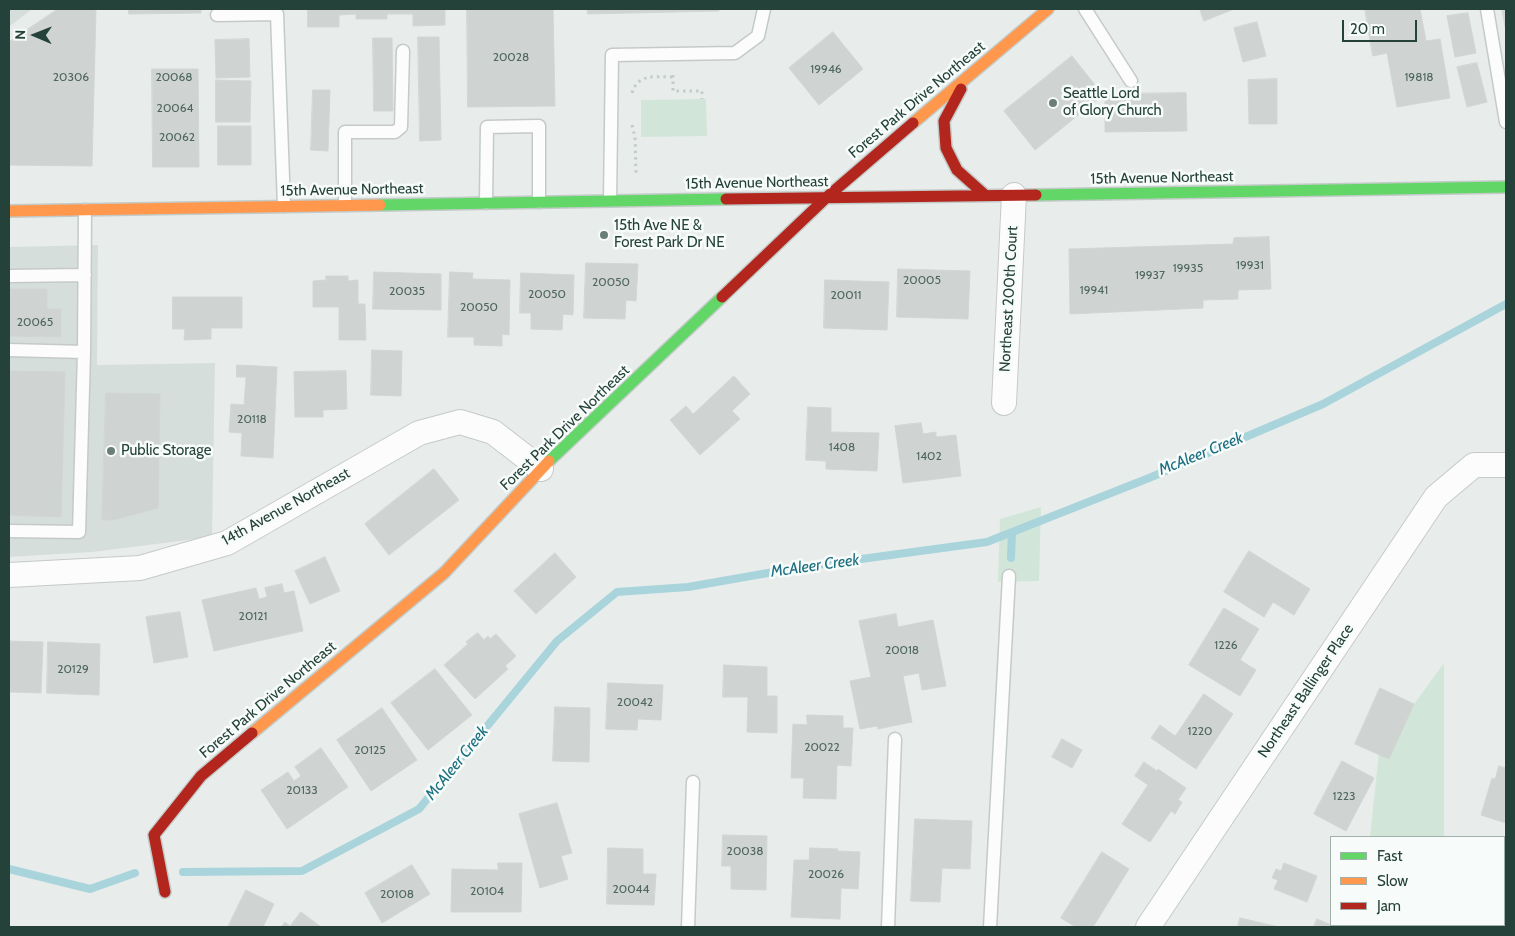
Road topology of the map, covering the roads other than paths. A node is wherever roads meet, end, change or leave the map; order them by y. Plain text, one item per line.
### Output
1 (764, 9) edge
2 (1048, 9) edge
3 (1085, 9) edge
4 (1487, 9) edge
5 (217, 15) dead end
6 (403, 51) dead end
7 (967, 78) junction
8 (1131, 81) dead end
9 (1506, 122) edge
10 (1506, 186) edge
11 (985, 195) junction
12 (1014, 195) junction
13 (827, 196) junction
14 (610, 200) junction
15 (539, 202) junction
16 (486, 203) junction
17 (345, 205) junction
18 (284, 206) junction
19 (85, 210) junction
20 (9, 211) edge
21 (85, 275) junction
22 (9, 276) edge
23 (9, 350) edge
24 (84, 352) junction
25 (1004, 403) dead end
26 (1506, 465) edge
27 (541, 469) junction
28 (9, 531) edge
29 (9, 575) edge
30 (1009, 576) dead end
31 (895, 739) dead end
32 (693, 782) dead end
33 (165, 892) dead end
34 (688, 927) edge
35 (888, 927) edge
36 (990, 927) edge
37 (1148, 927) edge

1 - 14 lane
2 - 7 main road, Forest Park Drive Northeast
3 - 8 lane
4 - 9 lane
5 - 18 lane
6 - 17 lane
7 - 11 main road
7 - 13 main road, Forest Park Drive Northeast
10 - 12 main road, 15th Avenue Northeast
11 - 12 main road, 15th Avenue Northeast
11 - 13 main road, 15th Avenue Northeast
12 - 25 street, Northeast 200th Court
13 - 14 main road, 15th Avenue Northeast
13 - 27 main road, Forest Park Drive Northeast
14 - 15 main road, 15th Avenue Northeast
15 - 16 main road, 15th Avenue Northeast
15 - 16 lane
16 - 17 main road, 15th Avenue Northeast
17 - 18 main road, 15th Avenue Northeast
18 - 19 main road, 15th Avenue Northeast
19 - 20 main road, 15th Avenue Northeast
19 - 21 lane
21 - 22 lane
21 - 24 lane
23 - 24 lane
24 - 28 lane
26 - 37 street, Northeast Ballinger Place
27 - 29 street, 14th Avenue Northeast
27 - 33 main road, Forest Park Drive Northeast
30 - 36 lane
31 - 35 lane
32 - 34 lane

